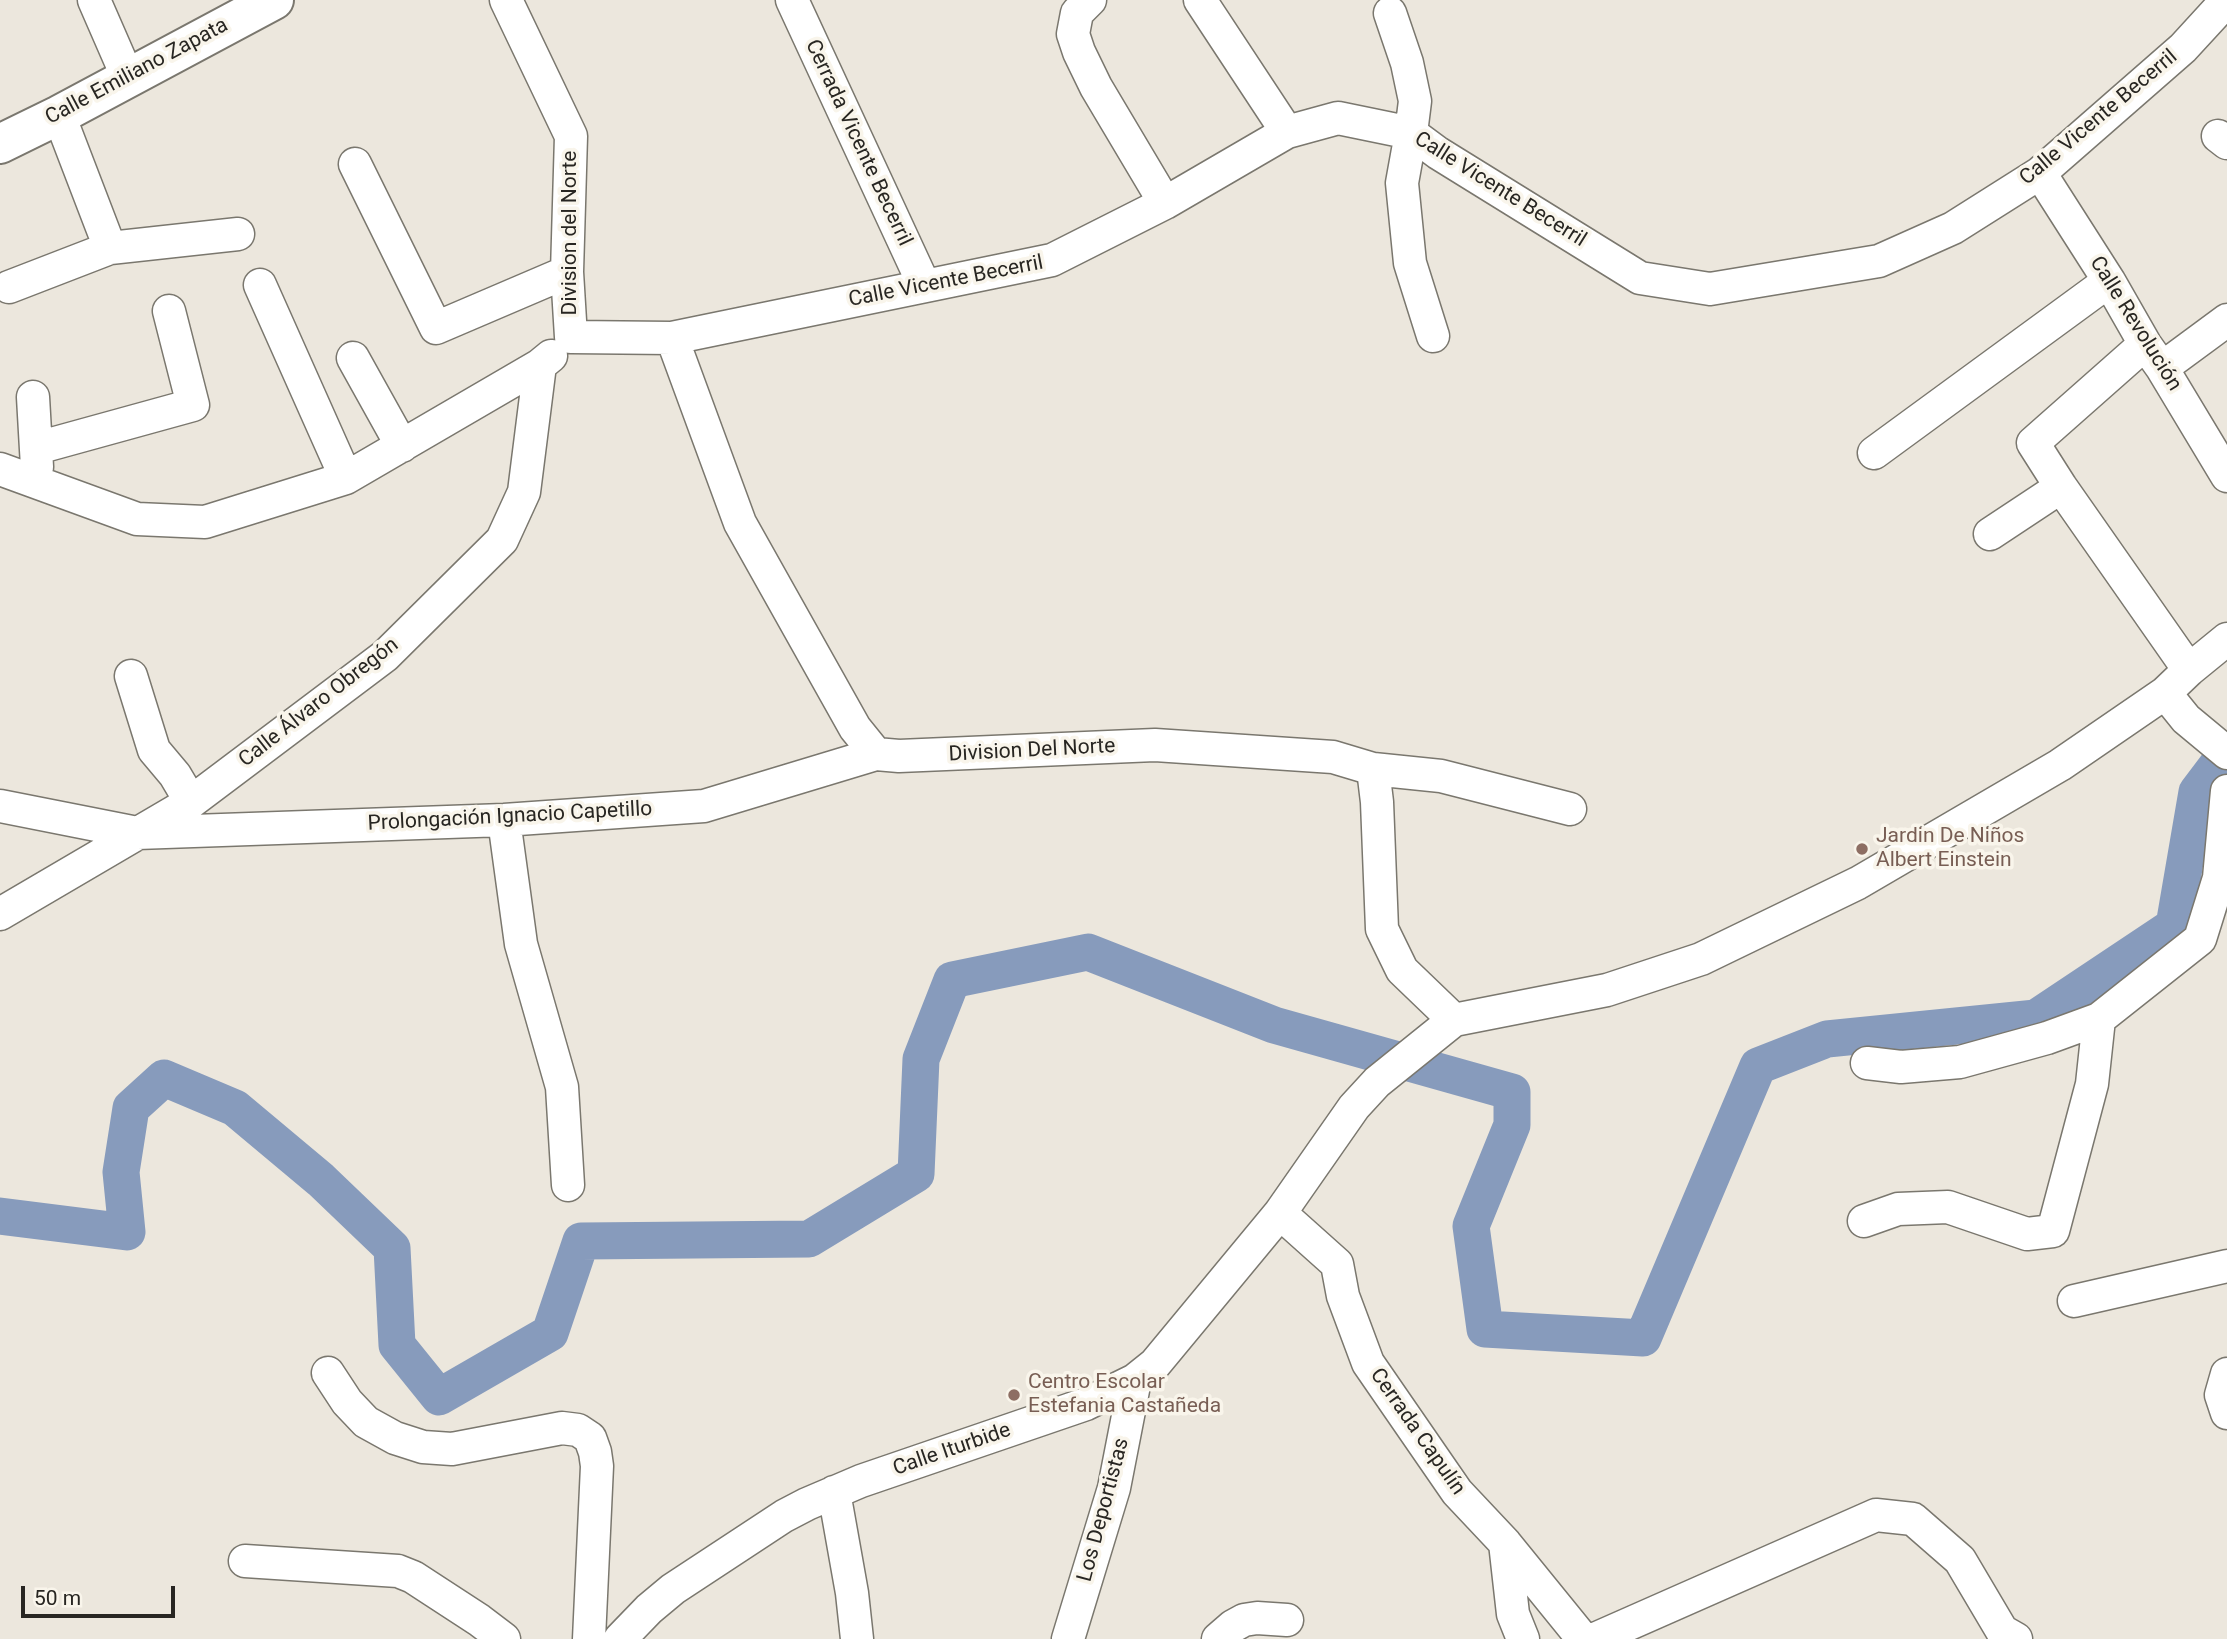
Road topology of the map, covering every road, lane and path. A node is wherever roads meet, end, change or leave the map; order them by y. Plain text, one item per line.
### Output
1 (94, 0) edge
2 (506, 0) edge
3 (792, 0) edge
4 (1090, 0) edge
5 (1200, 0) edge
6 (2227, 1) edge
7 (251, 5) edge
8 (1390, 13) dead end
9 (128, 78) junction
10 (59, 115) junction
11 (1287, 132) junction
12 (1411, 133) junction
13 (0, 144) edge
14 (355, 164) dead end
15 (2040, 173) junction
16 (1165, 203) junction
17 (238, 234) dead end
18 (110, 248) junction
19 (567, 272) junction
20 (2109, 281) junction
21 (260, 285) dead end
22 (924, 285) junction
23 (9, 287) dead end
24 (169, 311) dead end
25 (2227, 320) edge
26 (1433, 336) dead end
27 (571, 337) junction
28 (672, 338) junction
29 (2153, 356) junction
30 (353, 358) dead end
31 (540, 365) junction
32 (33, 397) dead end
33 (402, 446) junction
34 (37, 448) junction
35 (1874, 453) dead end
36 (0, 468) edge
37 (2227, 476) edge
38 (346, 478) junction
39 (38, 482) junction
40 (2061, 487) junction
41 (1990, 534) dead end
42 (2227, 639) edge
43 (2189, 670) junction
44 (131, 676) dead end
45 (2165, 693) junction
46 (2227, 753) edge
47 (876, 754) junction
48 (1373, 769) junction
49 (2227, 792) edge
50 (191, 802) junction
51 (0, 806) edge
52 (1570, 809) dead end
53 (504, 820) junction
54 (137, 833) junction
55 (0, 914) edge
56 (2099, 1019) junction
57 (1449, 1025) junction
58 (1867, 1063) dead end
59 (568, 1185) dead end
60 (1280, 1213) junction
61 (1864, 1221) dead end
62 (2227, 1266) edge
63 (2074, 1301) dead end
64 (328, 1373) dead end
65 (2227, 1374) edge
66 (1135, 1380) junction
67 (2227, 1413) edge
68 (834, 1492) junction
69 (1506, 1543) junction
70 (245, 1561) dead end
71 (1287, 1620) dead end
72 (504, 1639) edge
73 (589, 1639) edge
74 (620, 1639) edge
75 (857, 1639) edge
76 (1068, 1639) edge
77 (1218, 1639) edge
78 (1522, 1639) edge
79 (1583, 1639) edge
80 (1595, 1639) edge
81 (2016, 1639) edge

1 - 9 street
2 - 19 street, Division del Norte
3 - 22 street, Cerrada Vicente Becerril
4 - 16 street
5 - 11 street
6 - 15 street, Calle Vicente Becerril
7 - 9 main road, Calle Emiliano Zapata
8 - 12 street
9 - 10 main road, Calle Emiliano Zapata
10 - 13 main road, Calle Emiliano Zapata
10 - 18 street
11 - 12 street, Calle Vicente Becerril
11 - 16 street, Calle Vicente Becerril
12 - 15 street, Calle Vicente Becerril
12 - 26 street
14 - 19 street
15 - 20 street, Calle Revolución
16 - 22 street, Calle Vicente Becerril
17 - 18 street
18 - 23 street
19 - 27 street, Division del Norte
20 - 29 street, Calle Revolución
20 - 35 street
21 - 38 street
22 - 28 street, Calle Vicente Becerril
24 - 34 street
25 - 29 street
27 - 28 street, Division del Norte
27 - 31 street
28 - 47 street
29 - 37 street, Calle Revolución
29 - 40 street
30 - 33 street
31 - 33 street
31 - 50 street, Calle Álvaro Obregón
32 - 34 street
33 - 38 street
34 - 39 street
36 - 39 street
38 - 39 street
40 - 41 street
40 - 43 street
42 - 43 street
43 - 45 street
44 - 50 street
45 - 46 street
45 - 57 street
47 - 48 street, Division Del Norte
47 - 53 street, Prolongación Ignacio Capetillo
48 - 52 street, Division Del Norte
48 - 57 street
49 - 56 street
50 - 54 street, Calle Álvaro Obregón
51 - 54 street, Prolongación Ignacio Capetillo
53 - 54 street, Prolongación Ignacio Capetillo
53 - 59 street
54 - 55 street, Calle Álvaro Obregón
56 - 58 street
56 - 61 street
57 - 60 street, Calle Iturbide
60 - 66 street, Calle Iturbide
60 - 69 street, Cerrada Capulín
62 - 63 street
64 - 73 street
65 - 67 street
66 - 68 street, Calle Iturbide
66 - 76 street, Los Deportistas
68 - 74 street, Calle Iturbide
68 - 75 street
69 - 78 street
69 - 79 street, Cerrada Capulín
70 - 72 street
71 - 77 street
80 - 81 street

